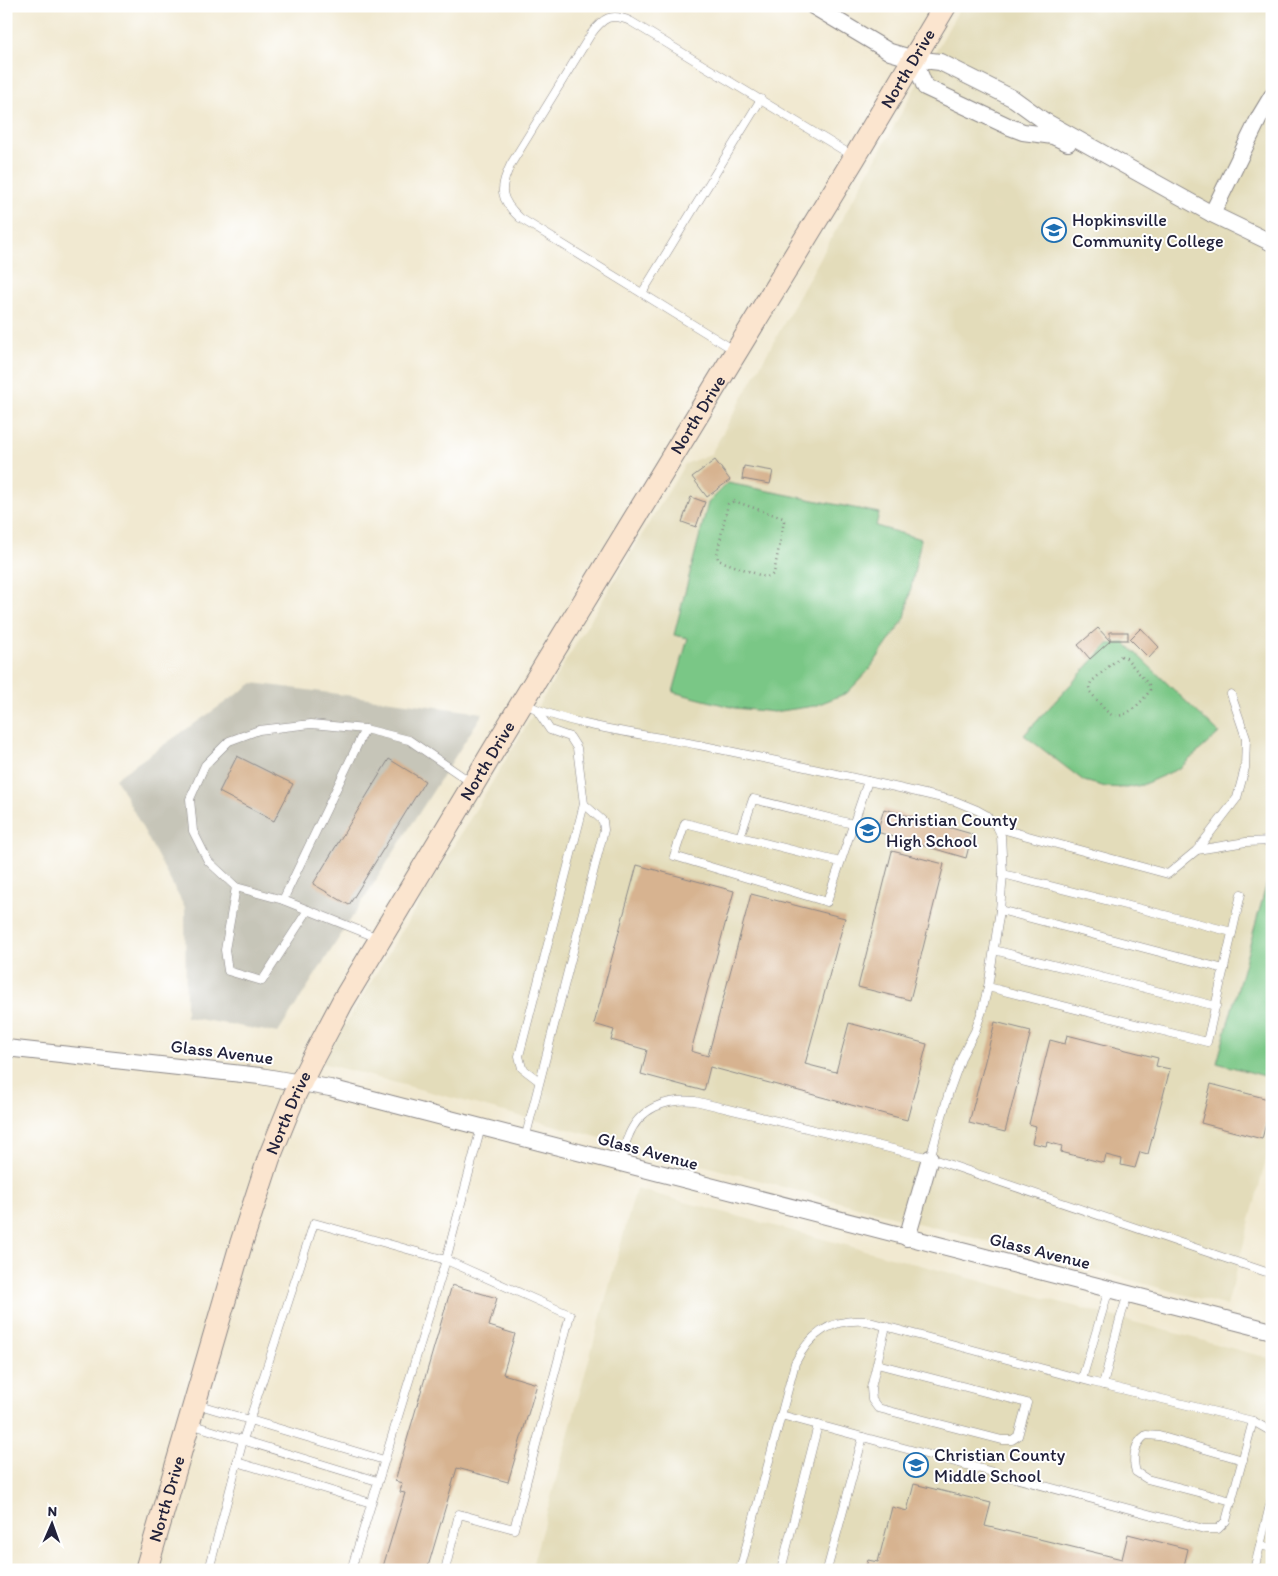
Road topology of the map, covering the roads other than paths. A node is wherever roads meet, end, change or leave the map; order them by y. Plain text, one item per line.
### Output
1 (813, 6) edge
2 (945, 6) edge
3 (914, 59) junction
4 (1272, 96) edge
5 (760, 99) junction
6 (854, 157) junction
7 (1137, 172) junction
8 (1212, 214) junction
9 (1272, 243) edge
10 (642, 293) junction
11 (737, 351) junction
12 (1231, 694) dead end
13 (529, 706) junction
14 (365, 729) junction
15 (868, 781) junction
16 (473, 784) junction
17 (584, 804) junction
18 (853, 824) junction
19 (998, 828) junction
20 (740, 837) junction
21 (1272, 841) edge
22 (1197, 850) junction
23 (840, 862) junction
24 (1004, 874) junction
25 (236, 887) junction
26 (1241, 894) dead end
27 (283, 900) junction
28 (308, 910) junction
29 (1000, 910) junction
30 (1232, 932) junction
31 (380, 939) junction
32 (994, 950) junction
33 (1224, 969) junction
34 (988, 987) junction
35 (1216, 1006) junction
36 (6, 1048) edge
37 (539, 1081) junction
38 (301, 1083) junction
39 (481, 1127) junction
40 (524, 1139) junction
41 (930, 1158) junction
42 (621, 1164) junction
43 (906, 1238) junction
44 (446, 1260) junction
45 (1272, 1274) edge
46 (1109, 1289) junction
47 (1128, 1294) junction
48 (886, 1326) junction
49 (1272, 1331) edge
50 (877, 1364) junction
51 (1082, 1379) junction
52 (1103, 1385) junction
53 (191, 1414) junction
54 (781, 1415) junction
55 (249, 1421) junction
56 (1254, 1421) junction
57 (818, 1425) junction
58 (1272, 1432) edge
59 (863, 1437) junction
60 (243, 1440) junction
61 (384, 1460) junction
62 (1243, 1460) junction
63 (237, 1462) junction
64 (377, 1481) junction
65 (1272, 1497) edge
66 (1232, 1501) junction
67 (371, 1503) junction
68 (1260, 1546) junction
69 (1272, 1548) edge
70 (146, 1570) edge
71 (209, 1570) edge
72 (351, 1570) edge
73 (445, 1570) edge
74 (740, 1570) edge
75 (781, 1570) edge
76 (828, 1570) edge
77 (1254, 1570) edge

1 - 3 street
2 - 3 main road, North Drive
3 - 6 main road, North Drive
3 - 7 street
3 - 7 street
4 - 8 street
5 - 6 lane
5 - 10 lane
5 - 10 lane
6 - 11 main road, North Drive
7 - 8 street
8 - 9 street
10 - 11 lane
11 - 13 main road, North Drive
12 - 22 lane
13 - 15 lane
13 - 16 main road, North Drive
13 - 17 lane
14 - 16 lane
14 - 25 lane
14 - 27 lane
15 - 18 lane
15 - 19 lane
16 - 31 main road, North Drive
17 - 37 lane
17 - 37 lane
18 - 20 lane
18 - 23 lane
19 - 22 lane
19 - 24 lane
20 - 23 lane
20 - 23 lane
21 - 22 lane
24 - 29 lane
24 - 30 lane
25 - 27 lane
25 - 28 lane
26 - 30 lane
27 - 28 lane
28 - 31 lane
29 - 32 lane
29 - 33 lane
30 - 33 lane
31 - 38 main road, North Drive
32 - 34 lane
32 - 35 lane
33 - 35 lane
34 - 35 lane
34 - 41 lane
36 - 38 street, Glass Avenue
37 - 40 lane
38 - 39 street, Glass Avenue
38 - 53 main road, North Drive
39 - 40 street, Glass Avenue
39 - 44 lane
40 - 42 street, Glass Avenue
41 - 42 lane
41 - 43 street
41 - 45 lane
42 - 43 street, Glass Avenue
43 - 46 street, Glass Avenue
44 - 55 lane
44 - 61 lane
44 - 73 lane
46 - 47 street, Glass Avenue
46 - 51 lane
47 - 49 street, Glass Avenue
47 - 52 lane
48 - 50 lane
48 - 51 lane
48 - 54 lane
50 - 50 lane
51 - 52 lane
52 - 56 lane
53 - 55 lane
53 - 60 lane
53 - 70 main road, North Drive
54 - 57 lane
54 - 74 lane
55 - 60 lane
55 - 61 lane
56 - 58 lane
56 - 62 lane
57 - 59 lane
57 - 75 lane
59 - 66 lane
59 - 76 lane
60 - 63 lane
60 - 64 lane
61 - 64 lane
62 - 66 lane
62 - 66 lane
63 - 67 lane
63 - 71 lane
64 - 67 lane
65 - 68 lane
67 - 72 lane
68 - 69 lane
68 - 77 lane

